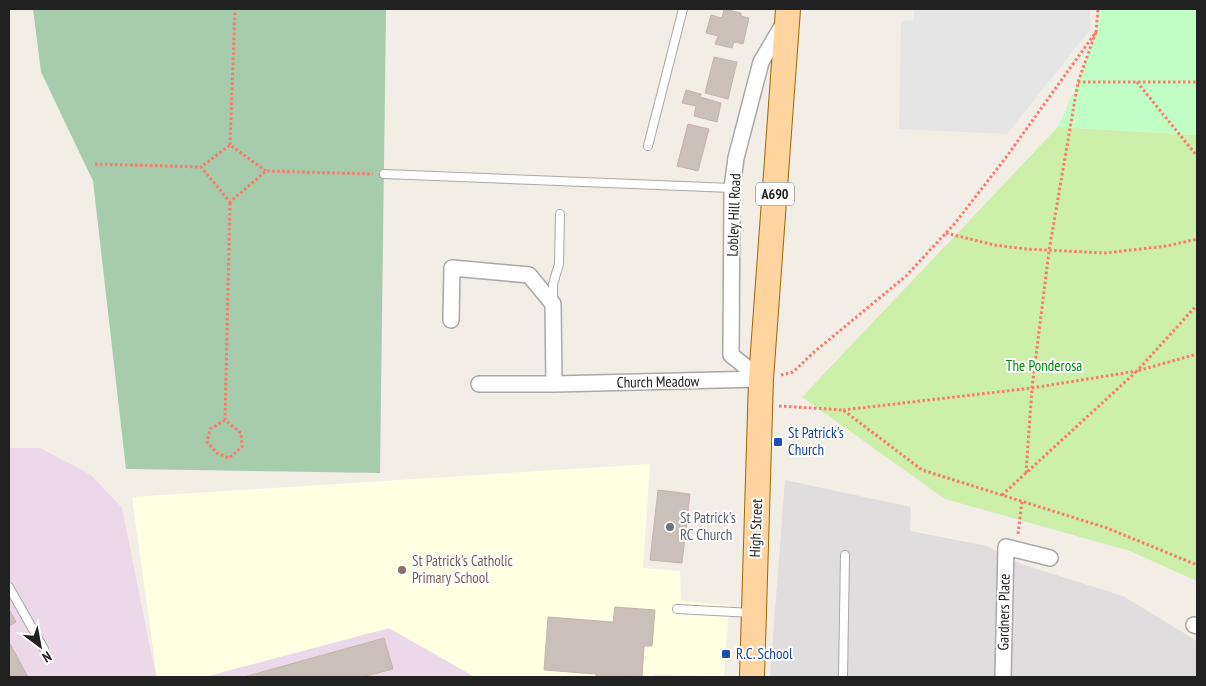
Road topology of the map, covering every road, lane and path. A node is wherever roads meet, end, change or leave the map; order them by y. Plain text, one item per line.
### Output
1 (235, 9) edge
2 (683, 9) edge
3 (1098, 9) edge
4 (788, 13) edge
5 (1096, 32) junction
6 (1078, 82) junction
7 (1137, 82) junction
8 (1197, 82) edge
9 (230, 145) junction
10 (648, 146) dead end
11 (1197, 156) edge
12 (95, 164) dead end
13 (200, 167) junction
14 (266, 171) junction
15 (384, 174) joint
16 (732, 188) junction
17 (230, 202) junction
18 (560, 214) dead end
19 (946, 233) junction
20 (1197, 239) edge
21 (1049, 251) junction
22 (553, 304) junction
23 (1197, 305) edge
24 (451, 320) dead end
25 (1197, 354) edge
26 (1137, 371) junction
27 (761, 379) junction
28 (479, 384) dead end
29 (554, 384) junction
30 (1032, 388) junction
31 (760, 405) junction
32 (843, 410) junction
33 (225, 420) junction
34 (1026, 473) junction
35 (1002, 495) junction
36 (1022, 501) junction
37 (1018, 523) dead end
38 (845, 555) dead end
39 (1050, 558) dead end
40 (1197, 565) edge
41 (9, 587) edge
42 (677, 609) dead end
43 (754, 614) junction
44 (44, 649) dead end
45 (752, 677) edge
46 (843, 677) edge
47 (1003, 677) edge

1 - 9 path
2 - 10 lane
3 - 5 path
4 - 16 street, Lobley Hill Road
4 - 27 main road, A690
5 - 6 path
5 - 19 path
6 - 7 path
6 - 21 path
7 - 8 path
7 - 11 path
9 - 13 path
9 - 14 path
12 - 13 path
13 - 17 path
14 - 15 path
14 - 17 path
15 - 16 lane
16 - 27 street, Lobley Hill Road
17 - 33 path
18 - 22 lane
19 - 21 path
19 - 27 path
20 - 21 path
21 - 30 path
22 - 24 street
22 - 29 street
23 - 26 path
25 - 26 path
26 - 30 path
26 - 34 path
27 - 29 street, Church Meadow
27 - 31 main road, High Street / A690
28 - 29 street, Church Meadow
30 - 32 path
30 - 34 path
31 - 32 path
31 - 43 main road, High Street / A690
32 - 35 path
33 - 33 path
34 - 35 path
35 - 36 path
36 - 37 path
36 - 40 path
38 - 46 lane
39 - 47 street, Gardners Place
41 - 44 lane
42 - 43 lane
43 - 45 main road, High Street / A690

